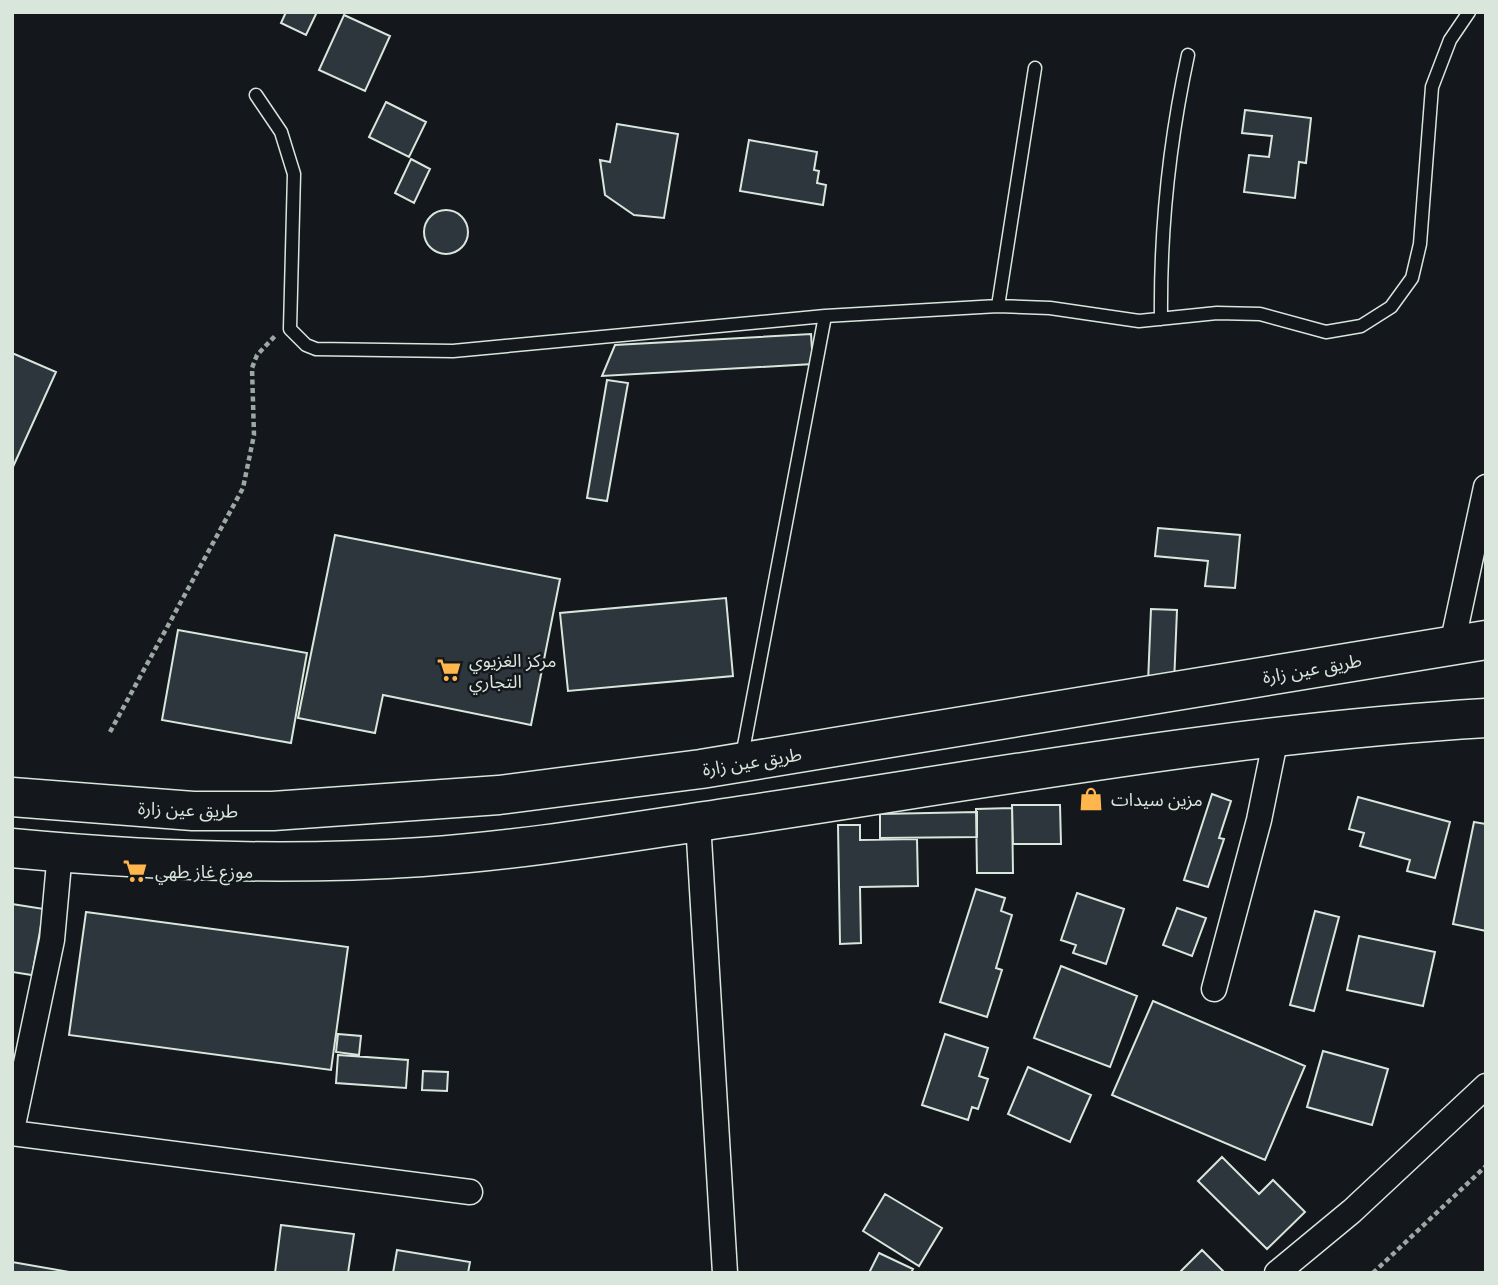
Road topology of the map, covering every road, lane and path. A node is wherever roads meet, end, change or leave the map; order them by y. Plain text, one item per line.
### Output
1 (1469, 12) edge
2 (1188, 55) dead end
3 (1035, 68) dead end
4 (256, 96) dead end
5 (998, 306) junction
6 (825, 316) junction
7 (1160, 320) junction
8 (290, 329) junction
9 (1486, 487) edge
10 (1469, 642) edge
11 (1486, 718) edge
12 (110, 732) dead end
13 (1276, 737) junction
14 (741, 763) junction
15 (12, 797) edge
16 (698, 822) junction
17 (12, 848) edge
18 (60, 852) junction
19 (1214, 989) dead end
20 (1486, 1086) edge
21 (12, 1132) edge
22 (1486, 1166) edge
23 (470, 1192) dead end
24 (725, 1273) edge
25 (1278, 1273) edge
26 (1373, 1273) edge

1 - 7 lane
2 - 7 lane
3 - 5 lane
4 - 8 lane
5 - 6 lane
5 - 7 lane
6 - 8 lane
6 - 14 lane
8 - 12 path
9 - 10 street
10 - 14 main road, طريق عين زارة
11 - 13 main road
13 - 16 main road
13 - 19 street
14 - 15 main road, طريق عين زارة
16 - 18 main road
16 - 24 street
17 - 18 main road
18 - 21 street
20 - 25 street
21 - 23 street
22 - 26 path

